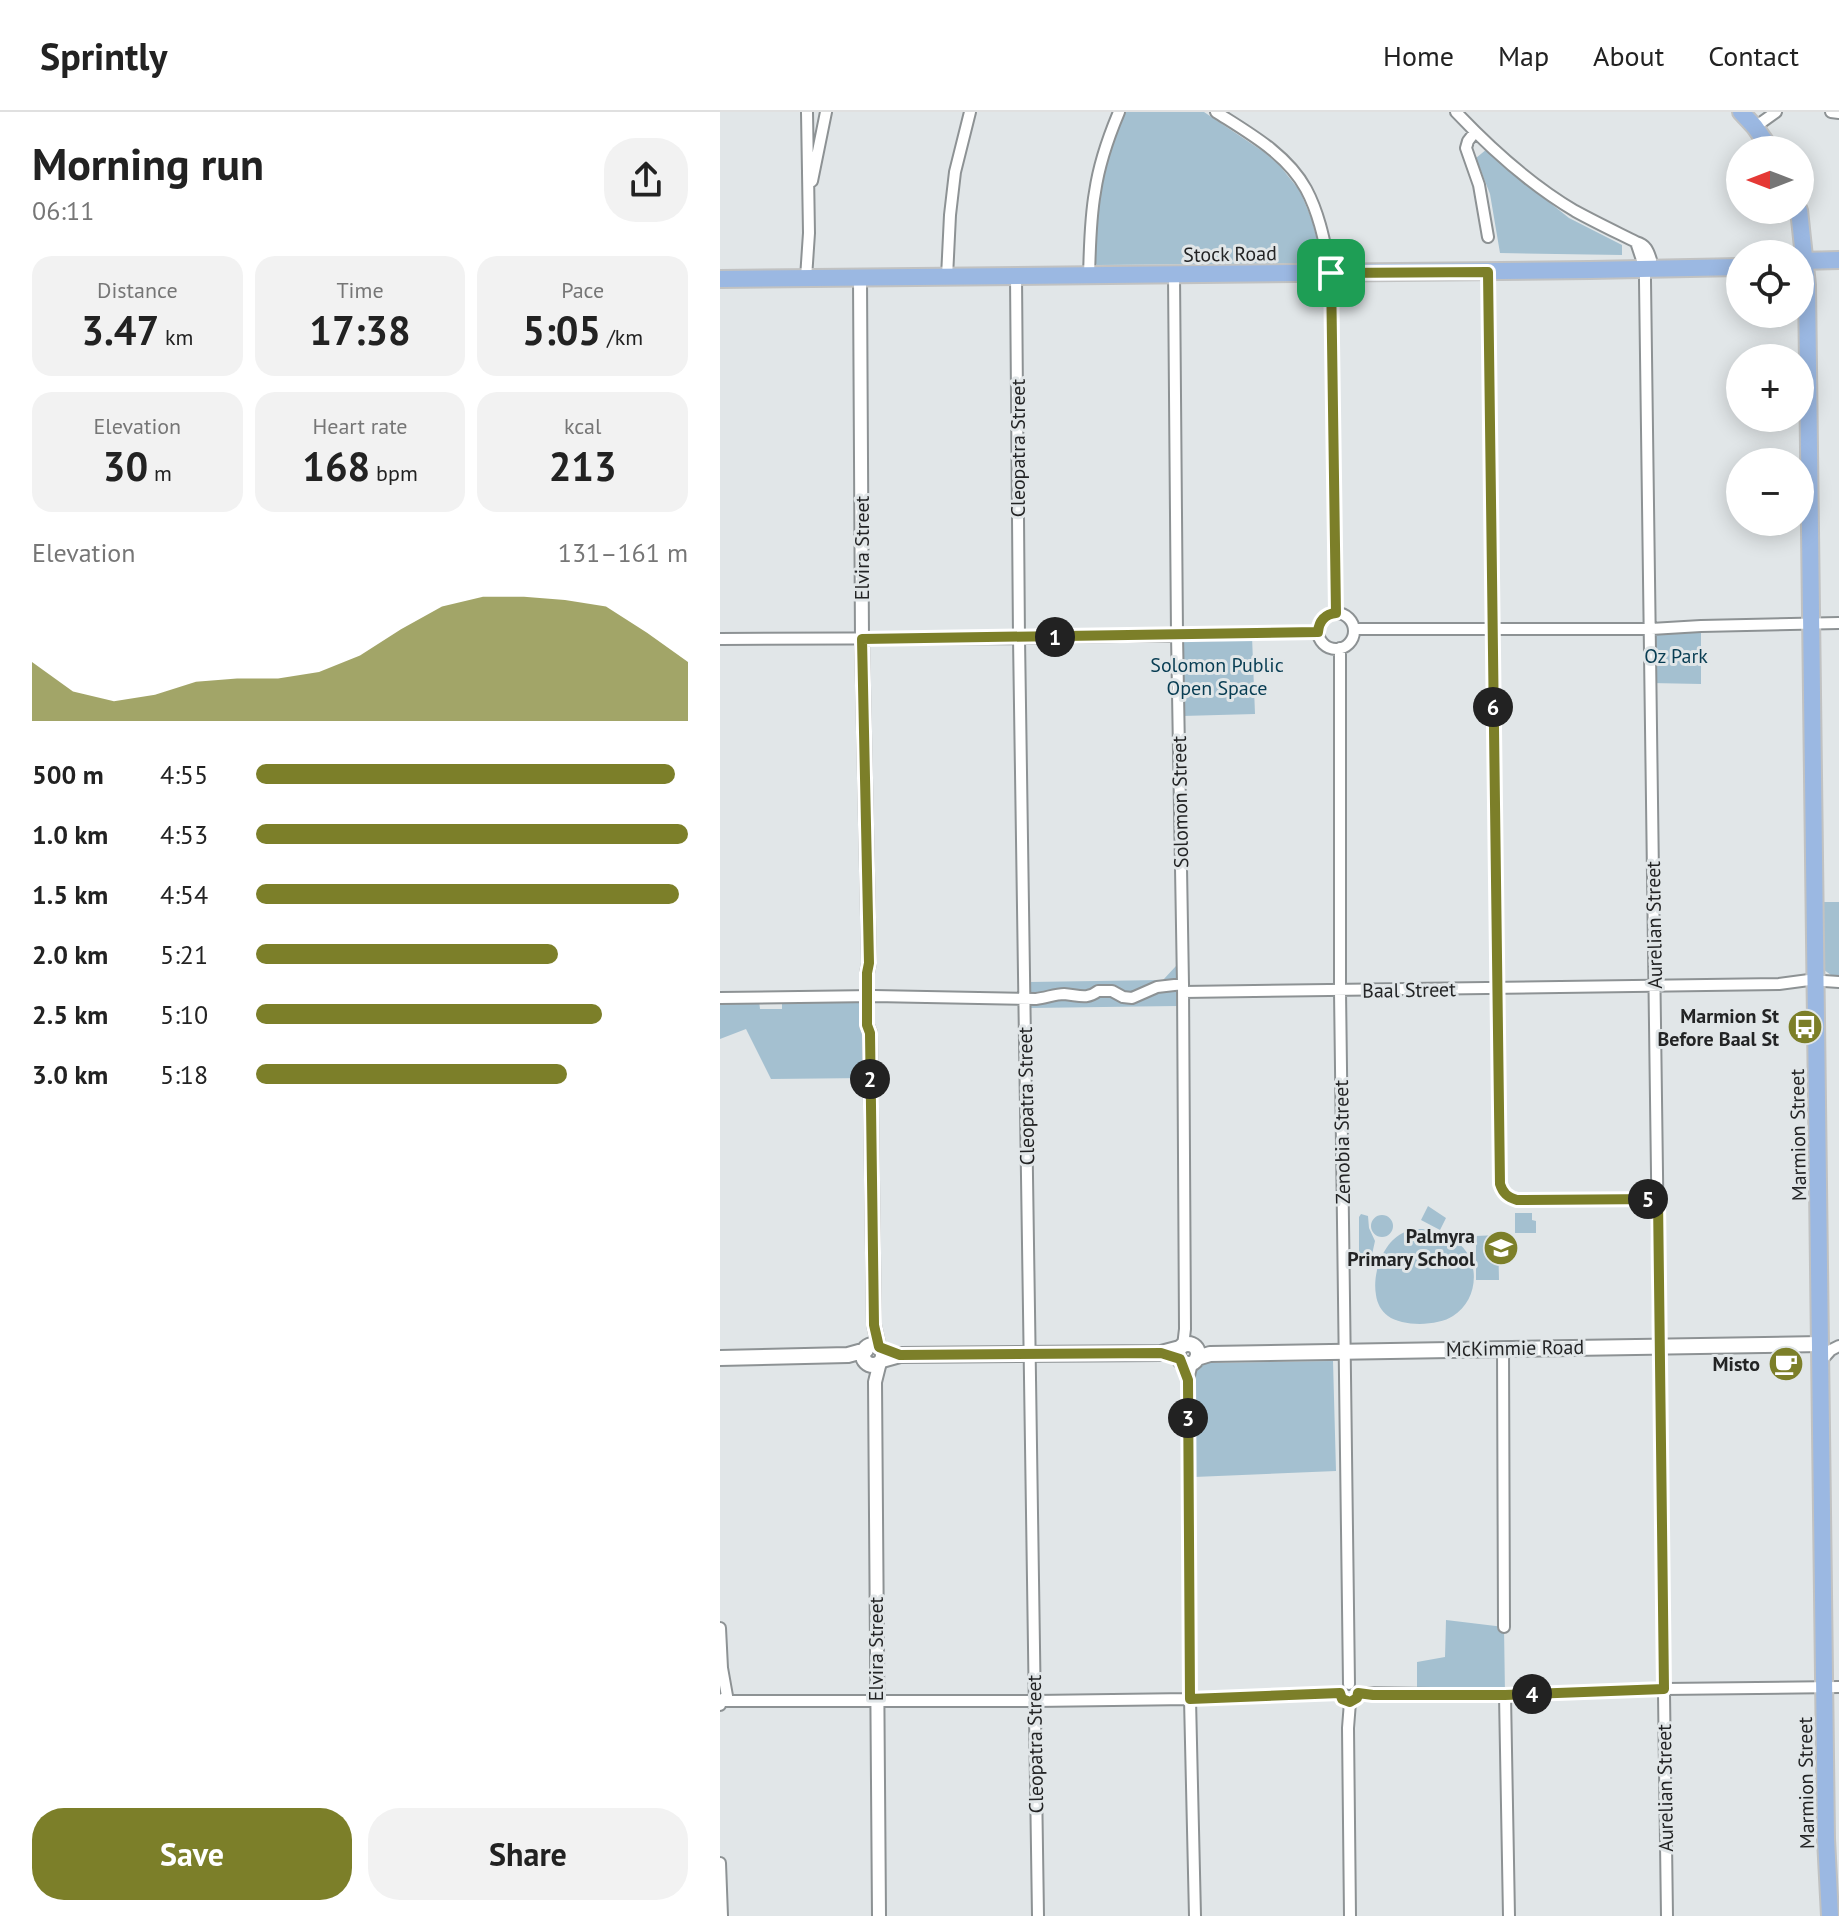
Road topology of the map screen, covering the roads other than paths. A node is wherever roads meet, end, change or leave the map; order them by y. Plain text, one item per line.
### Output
1 (807, 112) edge
2 (826, 112) edge
3 (970, 112) edge
4 (1119, 112) edge
5 (1216, 112) edge
6 (1456, 112) edge
7 (1741, 112) edge
8 (1776, 112) edge
9 (1831, 112) edge
10 (1839, 113) edge
11 (1756, 120) edge
12 (1475, 132) junction
13 (1769, 136) edge
14 (809, 197) junction
15 (1488, 237) dead end
16 (1839, 260) edge
17 (1814, 263) edge
18 (1814, 266) edge
19 (1726, 267) edge
20 (1645, 269) junction
21 (1839, 271) edge
22 (1488, 272) junction
23 (1331, 273) junction
24 (1089, 275) junction
25 (1174, 275) junction
26 (1016, 276) junction
27 (947, 277) junction
28 (810, 278) junction
29 (860, 278) junction
30 (720, 279) edge
31 (1800, 328) edge
32 (1802, 328) edge
33 (1336, 613) junction
34 (1839, 623) edge
35 (1808, 624) junction
36 (1354, 629) junction
37 (1492, 629) junction
38 (1651, 629) junction
39 (1318, 632) junction
40 (1177, 634) junction
41 (1019, 638) junction
42 (720, 639) edge
43 (862, 639) junction
44 (1340, 648) junction
45 (1813, 984) junction
46 (1839, 984) edge
47 (1655, 987) junction
48 (1183, 988) junction
49 (1497, 988) junction
50 (1340, 991) junction
51 (870, 996) junction
52 (720, 998) edge
53 (1025, 999) junction
54 (1658, 1199) junction
55 (1839, 1344) edge
56 (1819, 1345) junction
57 (1659, 1346) junction
58 (1503, 1348) junction
59 (1345, 1350) junction
60 (1029, 1354) junction
61 (1190, 1354) junction
62 (874, 1355) junction
63 (720, 1358) edge
64 (1504, 1627) dead end
65 (720, 1628) edge
66 (1349, 1684) junction
67 (1827, 1688) edge
68 (1664, 1689) junction
69 (1340, 1693) junction
70 (1358, 1693) junction
71 (1505, 1695) junction
72 (1190, 1699) junction
73 (1035, 1701) junction
74 (877, 1702) junction
75 (1350, 1702) junction
76 (720, 1704) edge
77 (720, 1863) edge
78 (722, 1916) edge
79 (879, 1916) edge
80 (1038, 1916) edge
81 (1195, 1916) edge
82 (1350, 1916) edge
83 (1509, 1916) edge
84 (1667, 1916) edge
85 (1819, 1916) edge
86 (1830, 1916) edge

1 - 14 street
2 - 14 street
3 - 27 street
4 - 24 street
5 - 23 street
6 - 12 street
7 - 11 main road
8 - 11 street
9 - 10 street
11 - 13 main road
12 - 15 street
12 - 20 street, Aurelian Street
14 - 28 street
16 - 17 main road
18 - 21 main road
19 - 20 main road, Stock Road
20 - 22 main road, Stock Road
20 - 38 street, Aurelian Street
22 - 23 main road, Stock Road
22 - 37 street
23 - 25 main road, Stock Road
23 - 33 street
24 - 25 main road, Stock Road
24 - 26 main road, Stock Road
25 - 40 street, Solomon Street
26 - 27 main road, Stock Road
26 - 41 street, Cleopatra Street
27 - 29 main road, Stock Road
28 - 29 main road, Stock Road
28 - 30 main road, Stock Road
29 - 43 street, Elvira Street
31 - 35 main road, Marmion Street
32 - 35 main road, Marmion Street
33 - 36 street
33 - 39 street
34 - 35 street
35 - 38 street
35 - 45 main road, Marmion Street
36 - 37 street
36 - 44 street
37 - 38 street
37 - 49 street
38 - 47 street, Aurelian Street
39 - 40 street
39 - 44 street
40 - 41 street
40 - 48 street, Solomon Street
41 - 43 street
41 - 53 street, Cleopatra Street
42 - 43 street
43 - 51 street, Elvira Street
44 - 50 street, Zenobia Street
45 - 46 street, Baal Street
45 - 47 street, Baal Street
45 - 56 main road, Marmion Street
47 - 49 street, Baal Street
47 - 54 street, Aurelian Street
48 - 50 street, Baal Street
48 - 53 street, Baal Street
48 - 61 street, Solomon Street
49 - 50 street, Baal Street
49 - 54 street
50 - 59 street, Zenobia Street
51 - 52 street, Baal Street
51 - 53 street, Baal Street
51 - 62 street, Elvira Street
53 - 60 street, Cleopatra Street
54 - 57 street, Aurelian Street
55 - 56 street
55 - 56 street
56 - 57 main road, McKimmie Road
56 - 67 main road, Marmion Street
57 - 58 main road, McKimmie Road
57 - 68 street, Aurelian Street
58 - 59 main road, McKimmie Road
58 - 64 street
59 - 61 main road, McKimmie Road
59 - 66 street, Zenobia Street
60 - 61 main road, McKimmie Road
60 - 62 main road, McKimmie Road
60 - 73 street, Cleopatra Street
61 - 72 street, Solomon Street
62 - 63 main road
62 - 74 street, Elvira Street
65 - 76 street
66 - 69 street
66 - 70 street
67 - 68 street
67 - 85 main road, Marmion Street
67 - 86 main road, Marmion Street
68 - 71 street
68 - 84 street, Aurelian Street
69 - 72 street
69 - 75 street
70 - 71 street
70 - 75 street
71 - 83 street
72 - 73 street
72 - 81 street, Solomon Street
73 - 74 street
73 - 80 street, Cleopatra Street
74 - 76 street
74 - 79 street, Elvira Street
75 - 82 street
77 - 78 street

